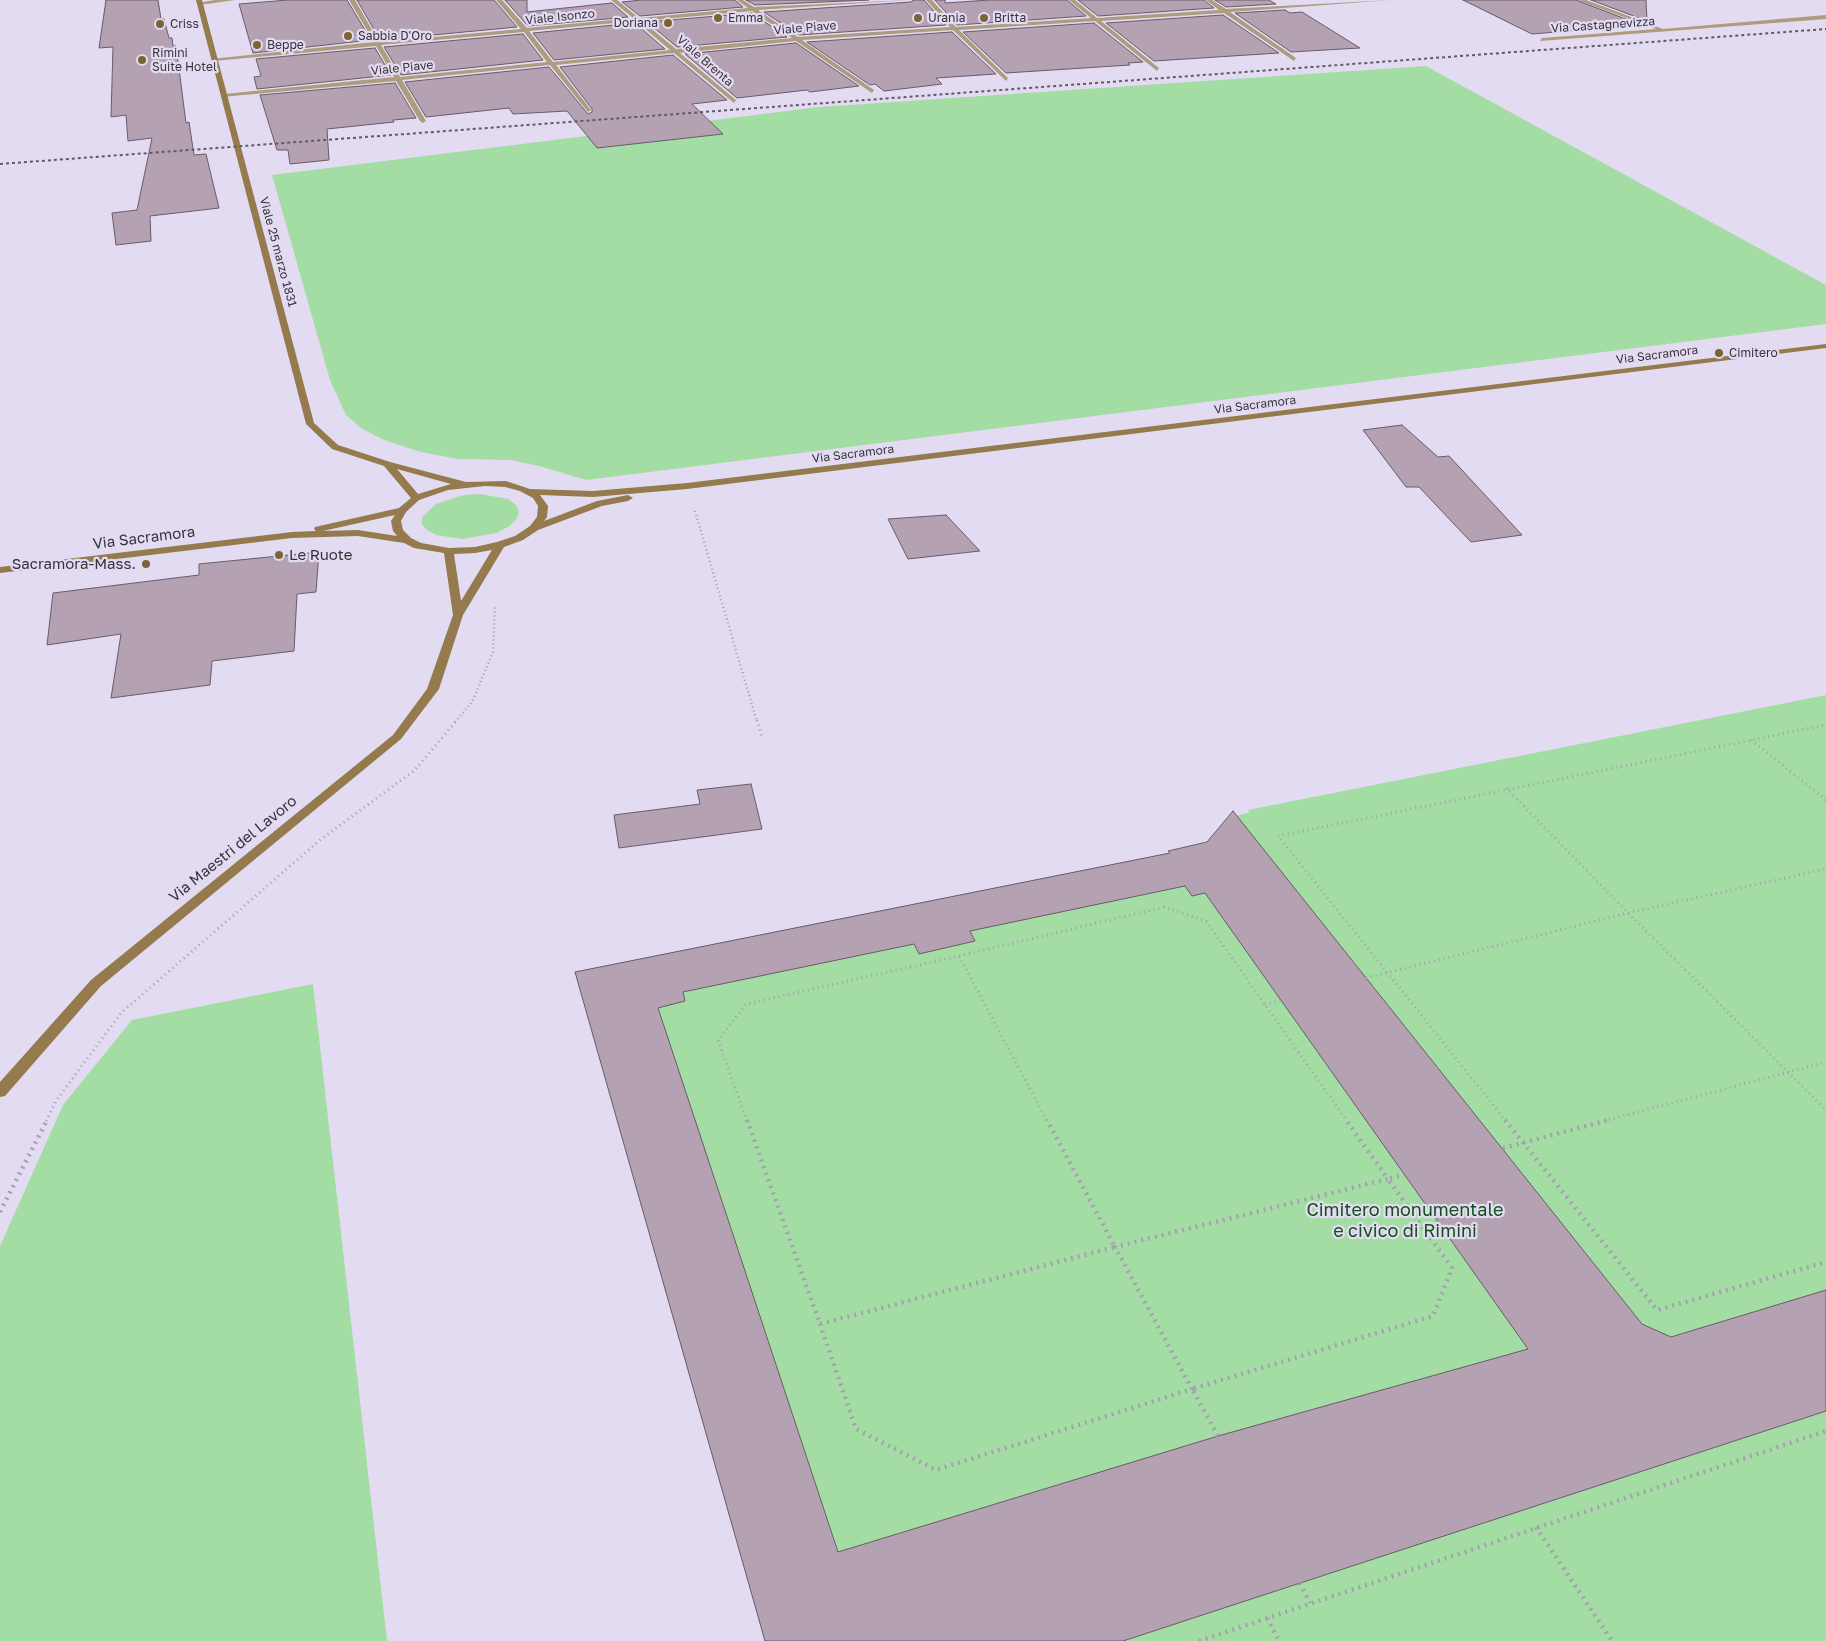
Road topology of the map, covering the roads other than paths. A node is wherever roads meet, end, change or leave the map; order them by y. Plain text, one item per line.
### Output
1 (232, 0) edge
2 (352, 0) edge
3 (499, 0) edge
4 (614, 0) edge
5 (740, 0) edge
6 (799, 0) edge
7 (908, 0) edge
8 (929, 0) edge
9 (1072, 0) edge
10 (1209, 0) edge
11 (1389, 0) edge
12 (1581, 0) edge
13 (199, 1) edge
14 (804, 6) junction
15 (752, 9) junction
16 (1225, 12) junction
17 (1826, 18) edge
18 (639, 20) junction
19 (1097, 20) junction
20 (954, 28) junction
21 (526, 31) junction
22 (1666, 31) junction
23 (799, 39) junction
24 (1542, 40) dead end
25 (377, 44) junction
26 (677, 52) junction
27 (214, 59) junction
28 (1294, 59) dead end
29 (551, 64) junction
30 (1157, 69) dead end
31 (398, 79) junction
32 (1006, 79) dead end
33 (872, 91) dead end
34 (224, 96) junction
35 (734, 100) dead end
36 (588, 110) dead end
37 (423, 121) dead end
38 (1826, 346) edge
39 (387, 464) junction
40 (463, 484) junction
41 (687, 486) junction
42 (529, 492) junction
43 (416, 498) junction
44 (402, 510) junction
45 (534, 528) junction
46 (292, 535) junction
47 (407, 540) junction
48 (500, 545) junction
49 (449, 551) junction
50 (0, 570) edge
51 (458, 615) junction
52 (0, 1092) edge

1 - 13 street
2 - 25 street
3 - 21 street
4 - 18 street, Viale Brenta
5 - 15 street
6 - 14 street
7 - 14 street, Viale Isonzo
8 - 20 street
9 - 19 street
10 - 16 street
11 - 16 street, Viale Piave
12 - 22 street
13 - 27 street, Viale 25 marzo 1831
14 - 15 street, Viale Isonzo
15 - 18 street, Viale Isonzo
15 - 23 street
16 - 19 street, Viale Piave
16 - 28 street
17 - 22 street, Via Castagnevizza
18 - 21 street, Viale Isonzo
18 - 26 street, Viale Brenta
19 - 20 street, Viale Piave
19 - 30 street
20 - 23 street, Viale Piave
20 - 32 street
21 - 25 street, Viale Isonzo
21 - 29 street
22 - 24 street, Via Castagnevizza
23 - 26 street, Viale Piave
23 - 33 street
25 - 27 street, Viale Isonzo
25 - 31 street
26 - 29 street, Viale Piave
26 - 35 street, Viale Brenta
27 - 34 street, Viale 25 marzo 1831
29 - 31 street, Viale Piave
29 - 36 street
31 - 34 street, Viale Piave
31 - 37 street
34 - 39 street, Viale 25 marzo 1831
38 - 41 street, Via Sacramora
39 - 40 street, Viale 25 marzo 1831
39 - 43 street
40 - 42 street, Via Sacramora
40 - 43 street
41 - 42 street, Via Sacramora
41 - 45 street, Via Sacramora
42 - 45 street
43 - 44 street
44 - 46 street, Via Sacramora
44 - 47 street
45 - 48 street, Via Sacramora
46 - 47 street, Via Sacramora
46 - 50 street, Via Sacramora
47 - 49 street, Via Sacramora
48 - 49 street, Via Sacramora
48 - 51 street, Via Maestri del Lavoro
49 - 51 street, Via Maestri del Lavoro
51 - 52 street, Via Maestri del Lavoro

